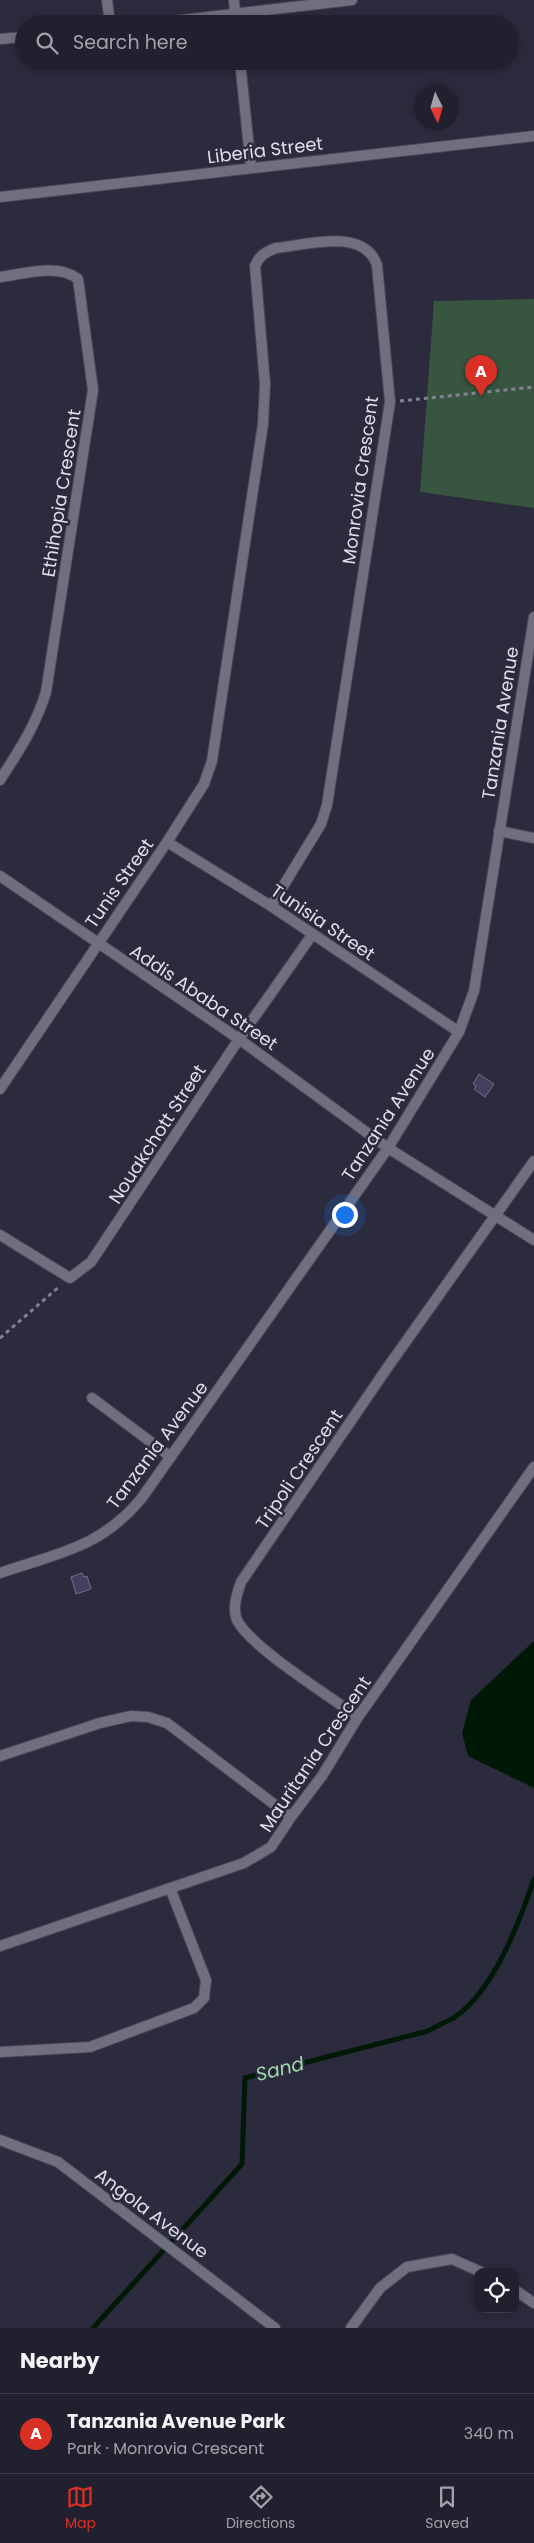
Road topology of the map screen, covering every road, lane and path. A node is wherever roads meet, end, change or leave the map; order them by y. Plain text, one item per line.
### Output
1 (107, 0) edge
2 (234, 0) edge
3 (352, 0) edge
4 (109, 15) edge
5 (236, 15) edge
6 (260, 15) edge
7 (15, 38) edge
8 (0, 39) edge
9 (241, 70) edge
10 (534, 136) edge
11 (251, 168) junction
12 (0, 197) edge
13 (0, 277) edge
14 (534, 387) edge
15 (390, 402) junction
16 (534, 617) edge
17 (0, 780) edge
18 (499, 831) junction
19 (534, 838) edge
20 (167, 842) junction
21 (0, 876) edge
22 (272, 906) junction
23 (312, 935) junction
24 (97, 943) junction
25 (459, 1032) junction
26 (239, 1039) junction
27 (0, 1089) edge
28 (388, 1148) junction
29 (534, 1161) edge
30 (494, 1215) junction
31 (0, 1235) edge
32 (534, 1240) edge
33 (70, 1278) junction
34 (0, 1338) edge
35 (92, 1398) dead end
36 (170, 1457) junction
37 (534, 1467) edge
38 (0, 1573) edge
39 (358, 1717) junction
40 (0, 1756) edge
41 (291, 1817) junction
42 (170, 1888) junction
43 (0, 1946) edge
44 (0, 2052) edge
45 (0, 2140) edge
46 (474, 2269) edge
47 (519, 2293) edge
48 (534, 2303) edge
49 (276, 2328) edge
50 (352, 2328) edge

1 - 4 street
2 - 5 street
3 - 6 street
7 - 8 street
9 - 11 street
10 - 11 street, Liberia Street
11 - 12 street, Liberia Street
13 - 17 street, Ethihopia Crescent
14 - 15 path
15 - 20 street, Monrovia Crescent
15 - 22 street, Monrovia Crescent
16 - 18 street, Tanzania Avenue
18 - 19 street
18 - 25 street, Tanzania Avenue
20 - 22 street, Tunisia Street
20 - 24 street, Tunis Street
21 - 24 street, Addis Ababa Street
22 - 23 street, Tunisia Street
23 - 25 street, Tunisia Street
23 - 26 street, Nouakchott Street
24 - 26 street, Addis Ababa Street
24 - 27 street, Tunis Street
25 - 28 street, Tanzania Avenue
26 - 28 street, Addis Ababa Street
26 - 33 street, Nouakchott Street
28 - 30 street
28 - 36 street, Tanzania Avenue
29 - 30 street, Tripoli Crescent
30 - 32 street
30 - 39 street, Tripoli Crescent
31 - 33 street
33 - 34 path
35 - 36 street
36 - 38 street, Tanzania Avenue
37 - 39 street, Mauritania Crescent
39 - 41 street, Mauritania Crescent
40 - 41 street
41 - 42 street, Mauritania Crescent
42 - 43 street, Mauritania Crescent
42 - 44 street
45 - 49 street, Angola Avenue
46 - 50 street
47 - 48 street

